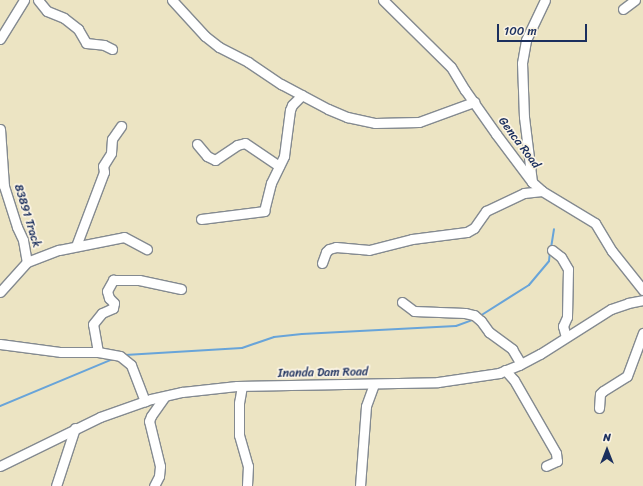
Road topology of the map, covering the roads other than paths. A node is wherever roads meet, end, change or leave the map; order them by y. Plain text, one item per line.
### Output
1 (24, 0) edge
2 (38, 0) edge
3 (172, 0) edge
4 (383, 0) edge
5 (544, 0) edge
6 (635, 0) edge
7 (623, 9) dead end
8 (0, 39) edge
9 (112, 49) dead end
10 (302, 95) junction
11 (474, 102) junction
12 (121, 126) dead end
13 (0, 129) edge
14 (197, 144) dead end
15 (279, 166) junction
16 (2, 178) edge
17 (532, 182) junction
18 (542, 191) junction
19 (201, 219) dead end
20 (76, 246) junction
21 (147, 249) dead end
22 (552, 250) dead end
23 (27, 262) junction
24 (322, 263) dead end
25 (181, 289) dead end
26 (643, 290) edge
27 (0, 292) edge
28 (643, 300) edge
29 (402, 302) dead end
30 (643, 333) edge
31 (566, 337) junction
32 (0, 344) edge
33 (98, 352) junction
34 (521, 364) junction
35 (505, 370) junction
36 (374, 384) junction
37 (242, 386) junction
38 (165, 396) junction
39 (146, 401) junction
40 (599, 408) dead end
41 (76, 428) junction
42 (0, 466) edge
43 (546, 466) dead end
44 (56, 486) edge
45 (154, 486) edge
46 (247, 486) edge
47 (360, 486) edge

1 - 8 street
2 - 9 street
3 - 10 street
4 - 11 street, Genca Road
5 - 17 street
6 - 7 street
10 - 11 street
10 - 15 street
11 - 17 street, Genca Road
12 - 20 street
13 - 16 street, 83891 Track
14 - 15 street
15 - 19 street
16 - 23 street, 83891 Track
17 - 18 street, Genca Road
18 - 24 street
18 - 26 street, Genca Road
20 - 21 street
20 - 23 street
22 - 31 street
23 - 27 street
25 - 33 street
28 - 31 street, Inanda Dam Road
29 - 34 street
30 - 40 street
31 - 34 street, Inanda Dam Road
32 - 33 street
33 - 39 street
34 - 35 street, Inanda Dam Road
35 - 36 street, Inanda Dam Road
35 - 43 street
36 - 37 street, Inanda Dam Road
36 - 47 street
37 - 38 street, Inanda Dam Road
37 - 46 street
38 - 39 street, Inanda Dam Road
38 - 45 street
39 - 41 street, Inanda Dam Road
41 - 42 street, Inanda Dam Road
41 - 44 street

